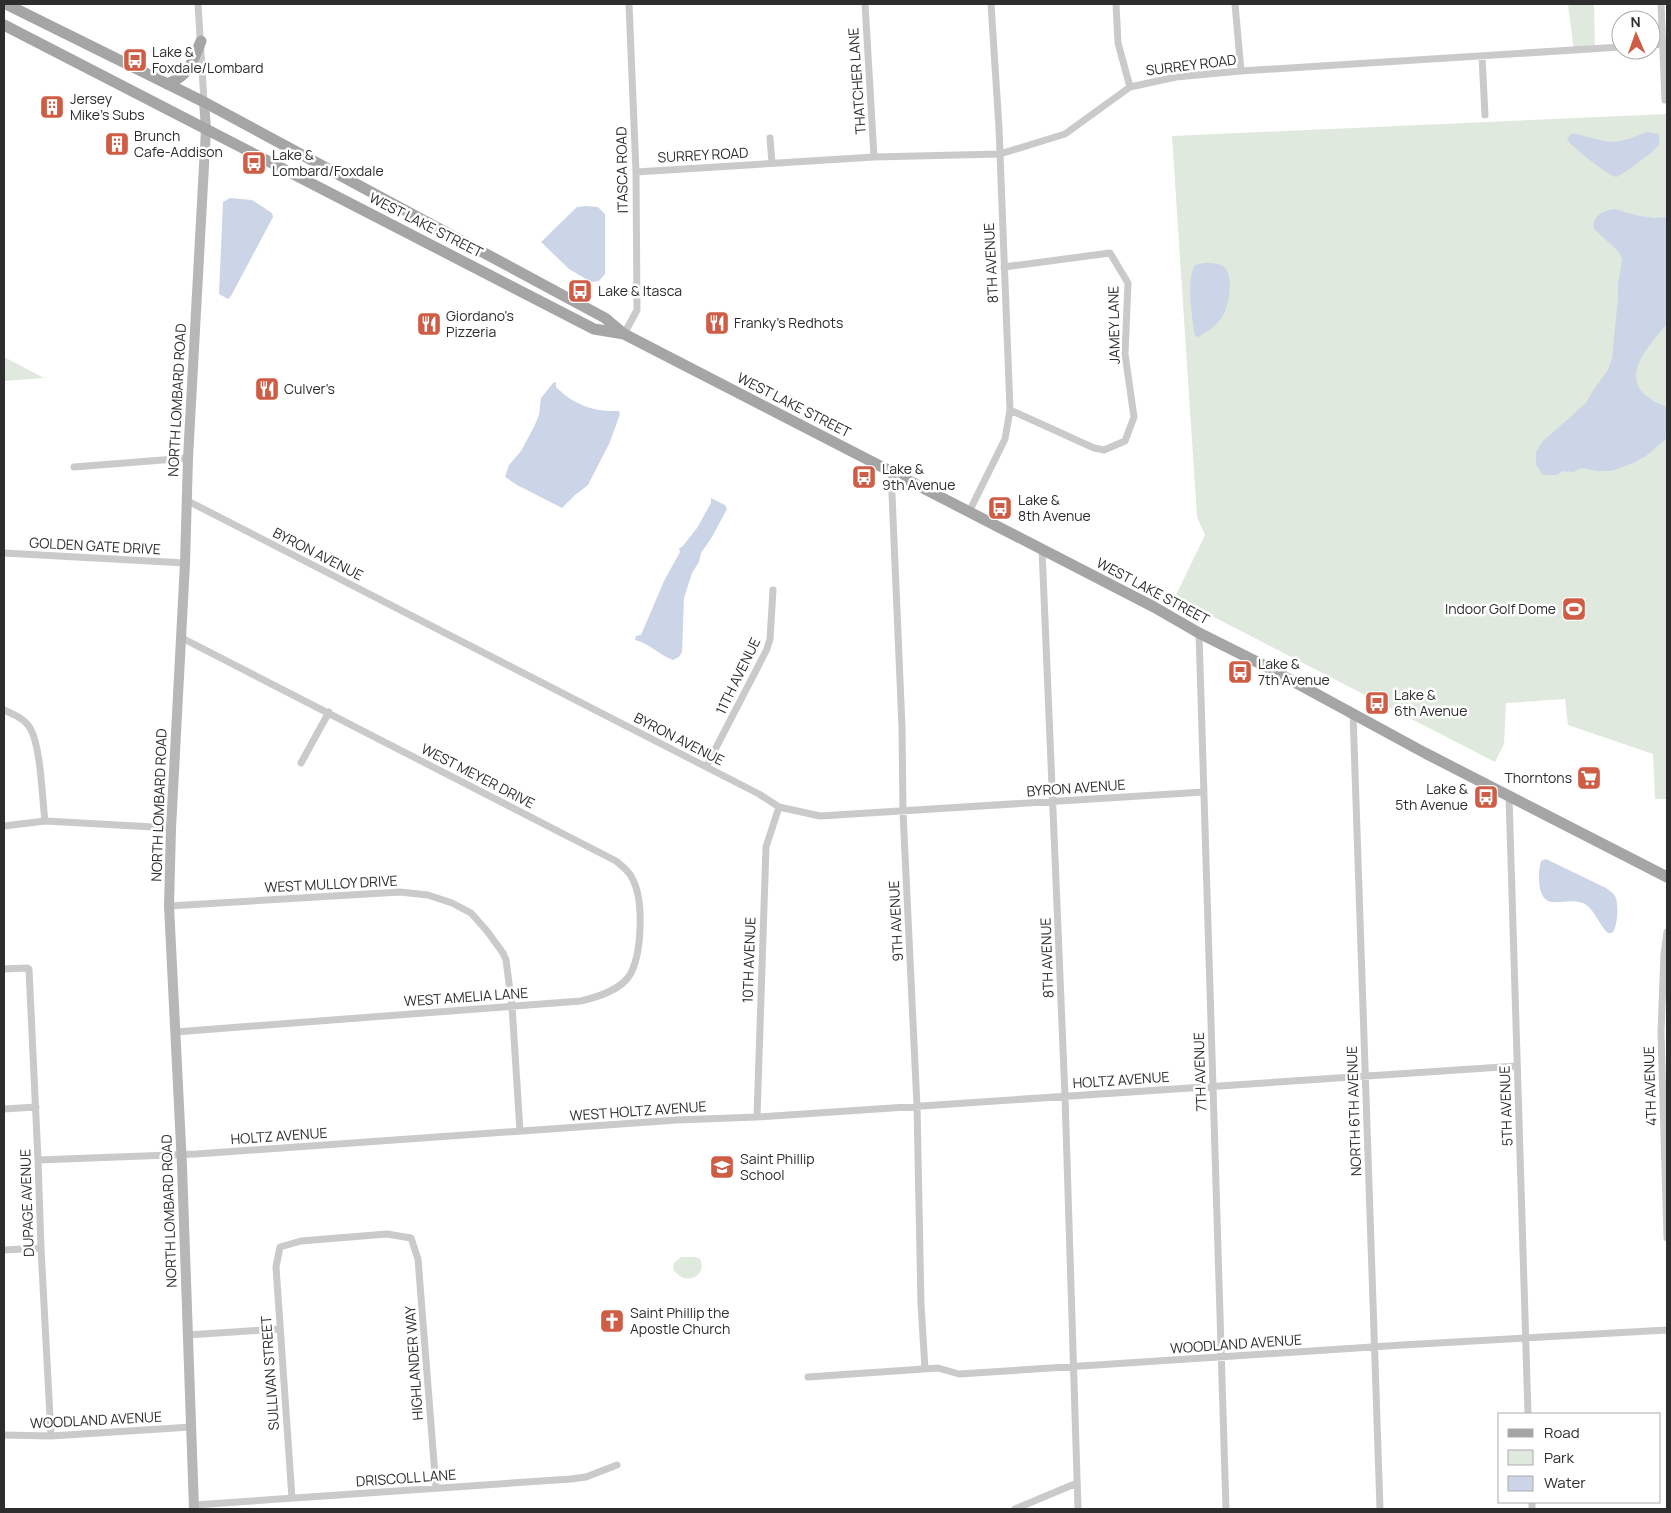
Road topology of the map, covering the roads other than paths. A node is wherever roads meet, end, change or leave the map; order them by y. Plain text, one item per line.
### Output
1 (6, 4) edge
2 (198, 4) edge
3 (629, 4) edge
4 (865, 4) edge
5 (991, 4) edge
6 (1116, 4) edge
7 (1235, 4) edge
8 (1661, 4) edge
9 (4, 25) edge
10 (200, 41) junction
11 (1663, 44) joint
12 (1611, 48) edge
13 (1482, 56) junction
14 (1241, 71) junction
15 (167, 84) junction
16 (1130, 86) junction
17 (1665, 100) dead end
18 (204, 102) junction
19 (1485, 114) dead end
20 (206, 129) junction
21 (770, 138) dead end
22 (1000, 154) junction
23 (874, 157) junction
24 (772, 163) junction
25 (636, 172) junction
26 (1004, 267) junction
27 (624, 334) junction
28 (1010, 410) junction
29 (188, 458) junction
30 (74, 467) dead end
31 (891, 471) junction
32 (186, 500) junction
33 (969, 512) junction
34 (1042, 549) junction
35 (4, 554) edge
36 (185, 563) junction
37 (772, 590) dead end
38 (1199, 633) junction
39 (180, 637) junction
40 (4, 710) edge
41 (329, 712) junction
42 (1353, 712) junction
43 (301, 763) dead end
44 (706, 767) junction
45 (1204, 792) junction
46 (1509, 796) junction
47 (1053, 802) junction
48 (779, 807) junction
49 (903, 812) junction
50 (45, 821) junction
51 (4, 826) edge
52 (171, 828) junction
53 (616, 861) joint
54 (1667, 877) edge
55 (169, 906) junction
56 (1667, 932) edge
57 (4, 969) edge
58 (512, 1006) junction
59 (174, 1032) junction
60 (1517, 1066) junction
61 (1365, 1076) junction
62 (1213, 1086) junction
63 (1065, 1096) junction
64 (917, 1106) junction
65 (36, 1107) junction
66 (4, 1109) edge
67 (757, 1117) junction
68 (520, 1131) junction
69 (181, 1154) junction
70 (38, 1160) junction
71 (1667, 1220) edge
72 (411, 1238) joint
73 (1667, 1238) edge
74 (40, 1248) junction
75 (4, 1250) edge
76 (280, 1329) junction
77 (1667, 1330) edge
78 (187, 1335) junction
79 (1526, 1338) junction
80 (1374, 1347) junction
81 (1221, 1357) junction
82 (1074, 1366) junction
83 (925, 1369) junction
84 (808, 1377) dead end
85 (1528, 1413) edge
86 (191, 1427) junction
87 (4, 1435) edge
88 (51, 1436) junction
89 (617, 1466) dead end
90 (1077, 1483) junction
91 (436, 1488) junction
92 (292, 1498) junction
93 (194, 1507) edge
94 (1015, 1509) edge
95 (1078, 1509) edge
96 (1226, 1509) edge
97 (1380, 1509) edge

1 - 15 main road, WEST LAKE STREET
2 - 10 street
3 - 25 street, ITASCA ROAD
4 - 23 street, THATCHER LANE
5 - 22 street, 8TH AVENUE
6 - 16 street
7 - 14 street
8 - 11 street
9 - 20 main road, WEST LAKE STREET
10 - 15 main road
10 - 18 street
11 - 17 street
12 - 13 street, SURREY ROAD
13 - 14 street, SURREY ROAD
13 - 19 street
14 - 16 street, SURREY ROAD
15 - 18 main road, WEST LAKE STREET
16 - 22 street, SURREY ROAD
18 - 20 street, NORTH LOMBARD ROAD
18 - 27 main road, WEST LAKE STREET
20 - 27 main road, WEST LAKE STREET
20 - 29 street, NORTH LOMBARD ROAD
21 - 24 street
22 - 23 street, SURREY ROAD
22 - 26 street, 8TH AVENUE
23 - 24 street, SURREY ROAD
24 - 25 street, SURREY ROAD
25 - 27 street, ITASCA ROAD
26 - 28 street, 8TH AVENUE
26 - 28 street, JAMEY LANE
27 - 31 main road, WEST LAKE STREET
28 - 33 street, 8TH AVENUE
29 - 30 street
29 - 32 street, NORTH LOMBARD ROAD
31 - 33 main road, WEST LAKE STREET
31 - 49 street, 9TH AVENUE
32 - 36 street, NORTH LOMBARD ROAD
32 - 44 street, BYRON AVENUE
33 - 34 main road, WEST LAKE STREET
34 - 38 main road, WEST LAKE STREET
34 - 47 street, 8TH AVENUE
35 - 36 street, GOLDEN GATE DRIVE
36 - 39 street, NORTH LOMBARD ROAD
37 - 44 street, 11TH AVENUE
38 - 42 main road, WEST LAKE STREET
38 - 45 street, 7TH AVENUE
39 - 41 street, WEST MEYER DRIVE
39 - 52 street, NORTH LOMBARD ROAD
40 - 50 street
41 - 43 street
41 - 53 street, WEST MEYER DRIVE
42 - 46 main road, WEST LAKE STREET
42 - 61 street, NORTH 6TH AVENUE
44 - 48 street, BYRON AVENUE
45 - 47 street, BYRON AVENUE
45 - 62 street, 7TH AVENUE
46 - 54 main road, WEST LAKE STREET
46 - 60 street, 5TH AVENUE
47 - 49 street, BYRON AVENUE
47 - 63 street, 8TH AVENUE
48 - 49 street, BYRON AVENUE
48 - 67 street, 10TH AVENUE
49 - 64 street, 9TH AVENUE
50 - 51 street
50 - 52 street
52 - 55 street, NORTH LOMBARD ROAD
53 - 58 street, WEST AMELIA LANE
55 - 58 street, WEST MULLOY DRIVE
55 - 59 street, NORTH LOMBARD ROAD
56 - 71 street, 4TH AVENUE
57 - 65 street, DUPAGE AVENUE
58 - 59 street, WEST AMELIA LANE
58 - 68 street, WEST MULLOY DRIVE
59 - 69 street, NORTH LOMBARD ROAD
60 - 61 street, HOLTZ AVENUE
60 - 79 street, 5TH AVENUE
61 - 62 street, HOLTZ AVENUE
61 - 80 street, NORTH 6TH AVENUE
62 - 63 street, HOLTZ AVENUE
62 - 81 street, 7TH AVENUE
63 - 64 street, HOLTZ AVENUE
63 - 82 street, 8TH AVENUE
64 - 67 street, HOLTZ AVENUE
64 - 83 street, 9TH AVENUE
65 - 66 street
65 - 70 street, DUPAGE AVENUE
67 - 68 street, WEST HOLTZ AVENUE
68 - 69 street, HOLTZ AVENUE
69 - 70 street, HOLTZ AVENUE
69 - 78 street, NORTH LOMBARD ROAD
70 - 74 street, DUPAGE AVENUE
71 - 73 street, 4TH AVENUE
72 - 76 street, SULLIVAN STREET
72 - 91 street, HIGHLANDER WAY
74 - 75 street
74 - 88 street, DUPAGE AVENUE
76 - 78 street
76 - 92 street, SULLIVAN STREET
77 - 79 street, WOODLAND AVENUE
78 - 86 street, NORTH LOMBARD ROAD
79 - 80 street, WOODLAND AVENUE
79 - 85 street, 5TH AVENUE
80 - 81 street, WOODLAND AVENUE
80 - 97 street, NORTH 6TH AVENUE
81 - 82 street, WOODLAND AVENUE
81 - 96 street, 7TH AVENUE
82 - 83 street, WOODLAND AVENUE
82 - 90 street, 8TH AVENUE
83 - 84 street, WOODLAND AVENUE
86 - 88 street, WOODLAND AVENUE
86 - 93 street, NORTH LOMBARD ROAD
87 - 88 street, WOODLAND AVENUE
89 - 91 street, DRISCOLL LANE
90 - 94 street
90 - 95 street, 8TH AVENUE
91 - 92 street, DRISCOLL LANE
92 - 93 street, DRISCOLL LANE

